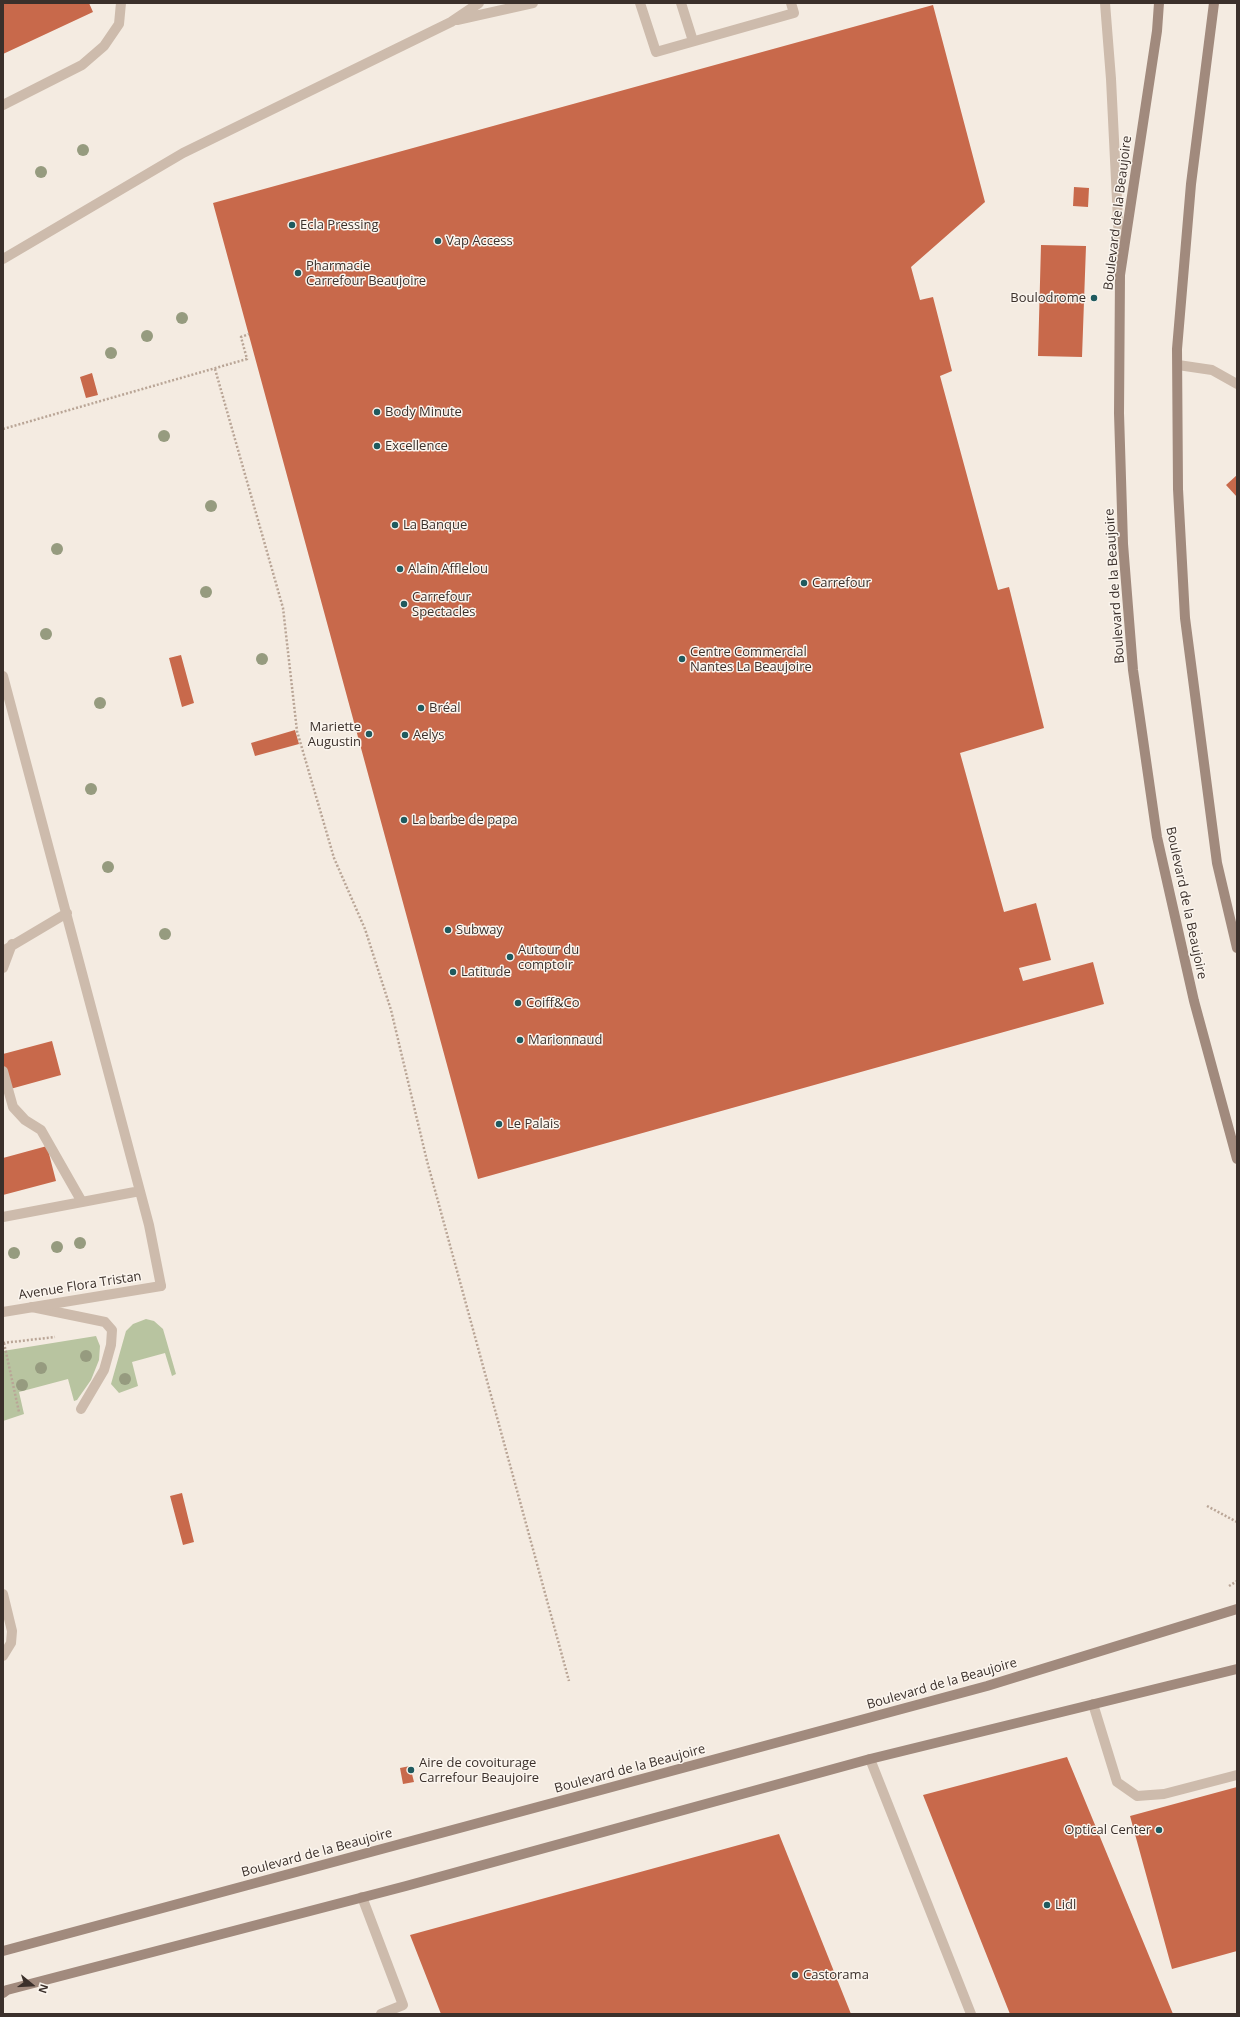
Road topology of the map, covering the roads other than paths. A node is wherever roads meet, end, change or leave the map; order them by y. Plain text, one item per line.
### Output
1 (121, 3) edge
2 (479, 3) edge
3 (533, 3) edge
4 (640, 3) edge
5 (681, 3) edge
6 (791, 3) edge
7 (1105, 3) edge
8 (1158, 3) edge
9 (1214, 3) edge
10 (451, 22) junction
11 (693, 42) junction
12 (3, 105) edge
13 (3, 259) edge
14 (1120, 276) junction
15 (1178, 365) junction
16 (1237, 384) edge
17 (3, 676) edge
18 (67, 913) junction
19 (12, 944) junction
20 (1237, 948) edge
21 (3, 951) edge
22 (3, 968) edge
23 (3, 1071) edge
24 (1237, 1159) edge
25 (140, 1191) junction
26 (82, 1202) junction
27 (3, 1217) edge
28 (32, 1307) junction
29 (3, 1312) edge
30 (81, 1409) dead end
31 (3, 1594) edge
32 (1237, 1609) edge
33 (3, 1656) edge
34 (1237, 1669) edge
35 (1093, 1704) junction
36 (870, 1759) junction
37 (1237, 1775) edge
38 (362, 1897) junction
39 (3, 1952) edge
40 (3, 1994) edge
41 (381, 2014) edge
42 (971, 2014) edge

1 - 12 street
2 - 10 street
3 - 10 street
4 - 11 street
5 - 11 street
6 - 11 street
7 - 14 street
8 - 14 main road, Boulevard de la Beaujoire
9 - 15 main road
10 - 13 street
14 - 24 main road, Boulevard de la Beaujoire
15 - 16 street
15 - 20 main road
17 - 18 street
18 - 19 street
18 - 25 street
19 - 21 street
19 - 22 street
23 - 26 street
25 - 26 street
25 - 28 street, Avenue Flora Tristan
26 - 27 street
28 - 29 street, Avenue Flora Tristan
28 - 30 street
31 - 33 street
32 - 39 main road, Boulevard de la Beaujoire
34 - 35 main road
35 - 36 main road
35 - 37 street
36 - 38 main road
36 - 42 street
38 - 40 main road
38 - 41 street

